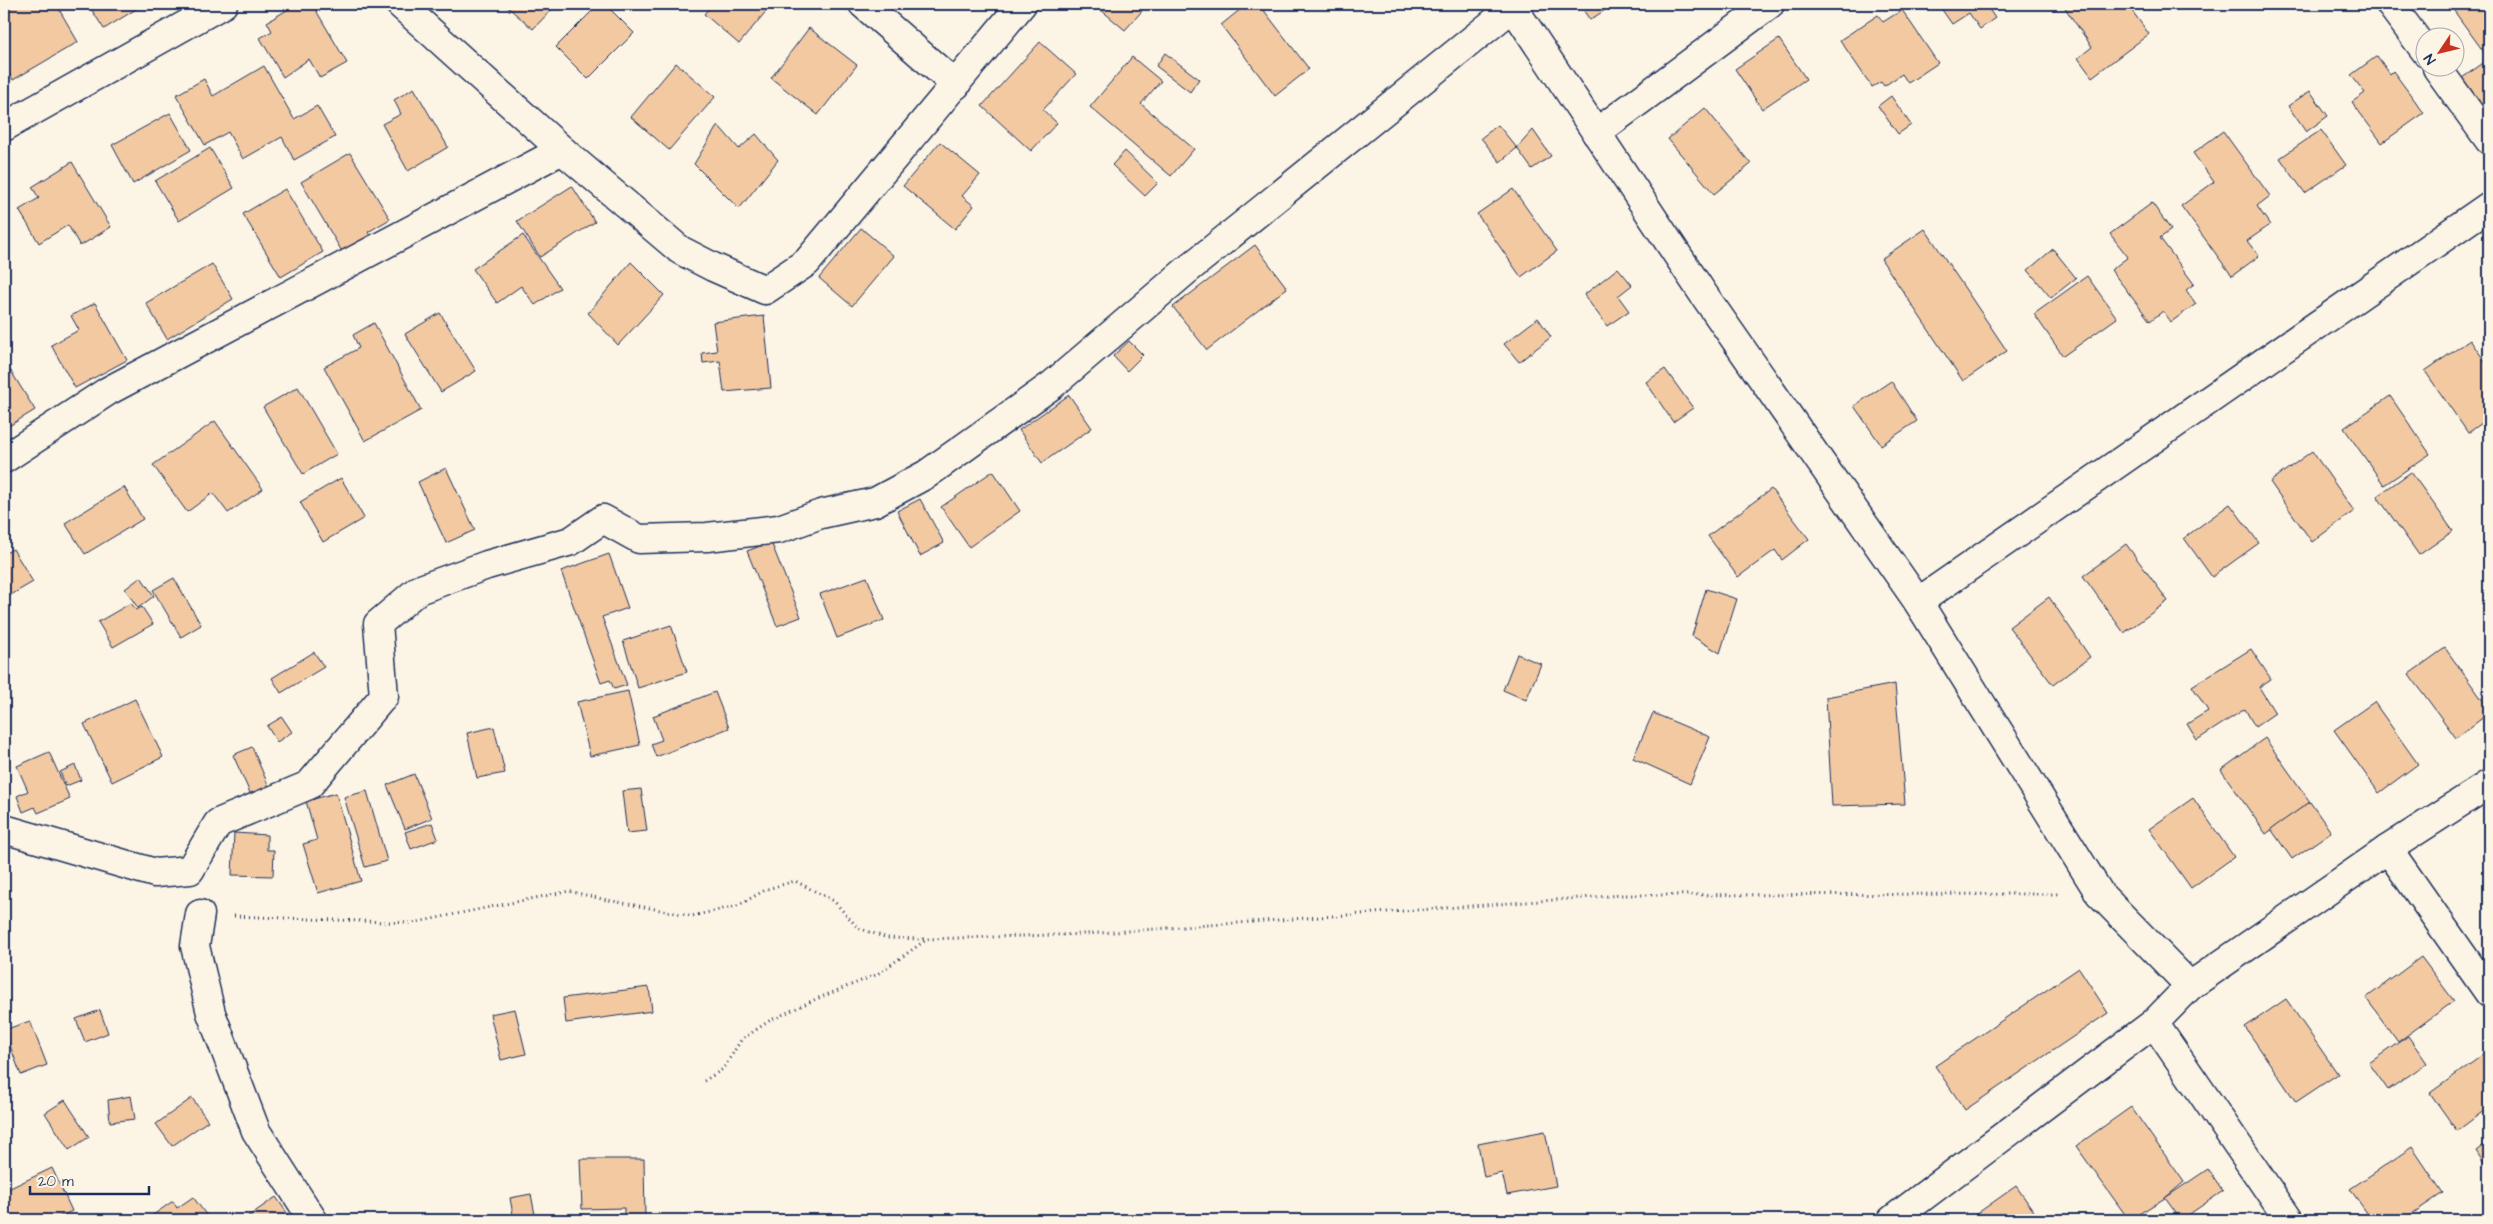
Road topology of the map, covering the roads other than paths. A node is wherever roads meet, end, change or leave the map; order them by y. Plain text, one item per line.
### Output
1 (222, 4) edge
2 (400, 4) edge
3 (863, 4) edge
4 (1022, 4) edge
5 (1770, 4) edge
6 (2390, 4) edge
7 (1512, 5) edge
8 (2416, 39) edge
9 (2443, 78) edge
10 (956, 85) junction
11 (4, 127) edge
12 (1596, 133) junction
13 (2489, 140) edge
14 (562, 150) junction
15 (2489, 206) edge
16 (4, 459) edge
17 (1918, 602) junction
18 (2489, 784) edge
19 (4, 829) edge
20 (2388, 849) junction
21 (200, 914) road end
22 (2190, 986) junction
23 (2489, 993) edge
24 (2154, 1023) junction
25 (1899, 1218) edge
26 (313, 1220) edge
27 (2289, 1220) edge

1 - 11 street
2 - 14 street
3 - 10 street
4 - 10 street
5 - 12 street
6 - 8 street
7 - 12 street
7 - 19 street
9 - 13 street
10 - 14 street
12 - 17 street
14 - 16 street
15 - 17 street
17 - 22 street
18 - 20 street
20 - 22 street
20 - 23 street
21 - 26 street
22 - 24 street
24 - 25 street
24 - 27 street

